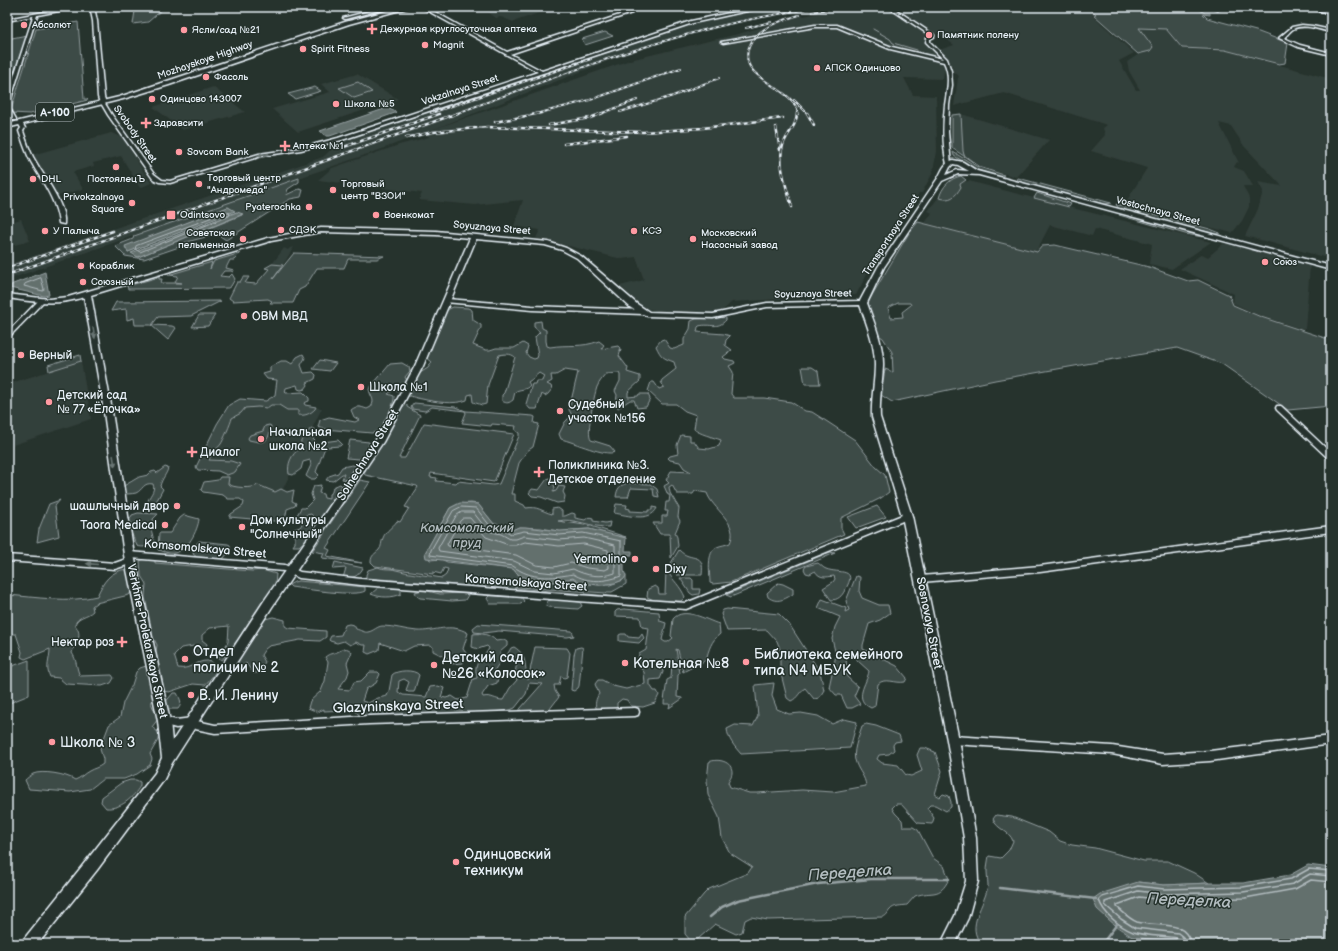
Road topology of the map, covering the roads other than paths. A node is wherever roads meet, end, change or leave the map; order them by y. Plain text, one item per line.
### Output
1 (77, 7) edge
2 (92, 7) edge
3 (388, 7) edge
4 (402, 7) edge
5 (408, 7) edge
6 (424, 7) edge
7 (763, 7) edge
8 (890, 7) edge
9 (1211, 7) edge
10 (1308, 7) edge
11 (1218, 9) dead end
12 (630, 13) dead end
13 (1331, 13) edge
14 (35, 15) junction
15 (344, 18) dead end
16 (7, 20) edge
17 (1331, 31) edge
18 (723, 42) dead end
19 (508, 53) junction
20 (1331, 54) edge
21 (946, 61) junction
22 (541, 72) junction
23 (103, 102) junction
24 (7, 105) edge
25 (7, 112) edge
26 (17, 121) junction
27 (7, 125) edge
28 (948, 155) junction
29 (959, 163) junction
30 (948, 165) junction
31 (962, 170) junction
32 (940, 180) junction
33 (159, 182) joint
34 (62, 223) dead end
35 (474, 236) junction
36 (1331, 268) edge
37 (88, 294) junction
38 (7, 296) edge
39 (41, 301) junction
40 (446, 301) junction
41 (863, 303) junction
42 (643, 312) junction
43 (7, 336) edge
44 (1279, 408) dead end
45 (1331, 457) edge
46 (907, 516) junction
47 (1331, 529) edge
48 (7, 558) edge
49 (129, 558) junction
50 (291, 570) junction
51 (921, 579) junction
52 (635, 712) dead end
53 (164, 721) junction
54 (192, 722) junction
55 (953, 740) junction
56 (1331, 740) edge
57 (168, 760) junction
58 (29, 944) edge
59 (948, 944) edge

1 - 14 street
2 - 23 street
3 - 15 street
4 - 23 main road, Mozhayskoye Highway / А-100
5 - 23 main road, Mozhayskoye Highway / А-100
6 - 19 street
7 - 22 street, Vokzalnaya Street
8 - 21 street
9 - 11 street
10 - 13 street
12 - 19 street
14 - 16 street
14 - 24 street
17 - 20 street
18 - 21 street
19 - 22 street
21 - 28 street
22 -> 33 street, Vokzalnaya Street
23 - 26 main road, Mozhayskoye Highway / А-100
23 - 27 main road, Mozhayskoye Highway / А-100
23 - 33 street, Svobody Street
25 - 26 street
26 - 27 main road, Mozhayskoye Highway / А-100
26 - 34 street
28 - 29 street
28 - 30 street
29 - 30 street
29 - 31 street
30 - 31 street
30 - 32 street, Transportnaya Street
31 - 32 street
31 - 36 street, Vostochnaya Street
32 - 41 street, Transportnaya Street
35 - 37 street, Soyuznaya Street
35 - 40 street, Solnechnaya Street
35 - 42 street, Soyuznaya Street
37 - 39 street, Soyuznaya Street
37 -> 49 street, Verkhne-Proletarskaya Street
38 - 39 street, Soyuznaya Street
39 - 43 street
40 - 42 street
40 - 50 street, Solnechnaya Street
41 - 42 street, Soyuznaya Street
41 - 46 street, Sosnovaya Street
44 - 45 street
46 - 50 street, Komsomolskaya Street
46 - 51 street, Sosnovaya Street
47 - 51 street
49 -> 48 street, Komsomolskaya Street
49 - 50 street, Komsomolskaya Street
49 - 53 street, Verkhne-Proletarskaya Street
50 - 54 street, Solnechnaya Street
51 - 55 street, Sosnovaya Street
52 - 54 street, Glazyninskaya Street
53 - 54 street, Glazyninskaya Street
53 - 57 street, Verkhne-Proletarskaya Street
54 - 57 street, Solnechnaya Street
55 - 56 street
55 - 59 street, Sosnovaya Street
57 - 58 street

